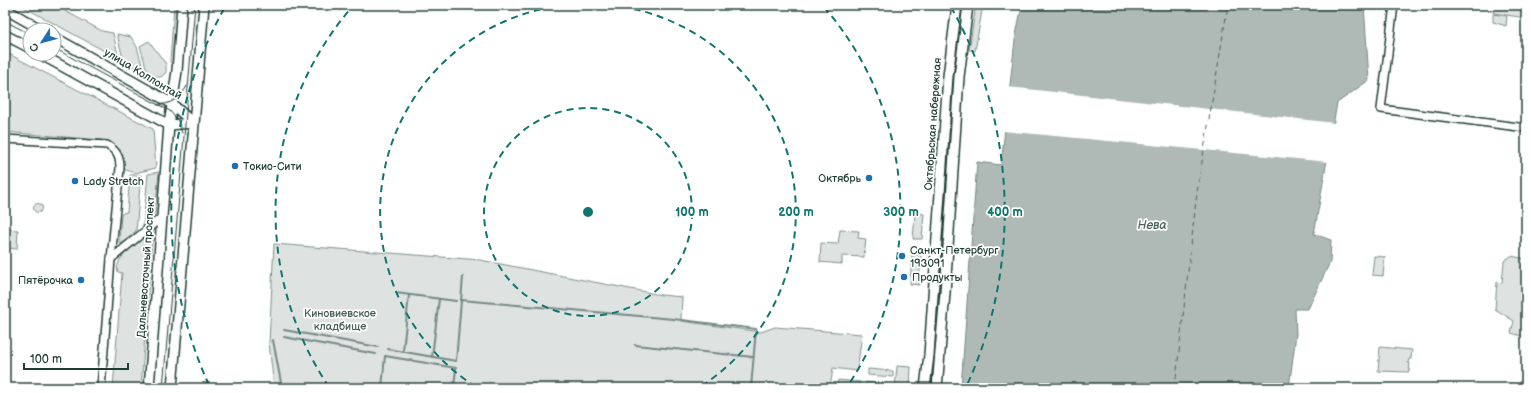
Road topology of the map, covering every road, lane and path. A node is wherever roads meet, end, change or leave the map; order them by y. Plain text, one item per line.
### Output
1 (182, 5) edge
2 (204, 5) edge
3 (957, 5) edge
4 (968, 5) edge
5 (1394, 5) edge
6 (5, 9) edge
7 (28, 22) edge
8 (6, 36) edge
9 (62, 42) edge
10 (22, 44) edge
11 (55, 62) edge
12 (171, 103) junction
13 (193, 123) junction
14 (169, 125) junction
15 (1526, 128) edge
16 (5, 139) edge
17 (162, 217) junction
18 (112, 259) junction
19 (101, 388) edge
20 (149, 388) edge
21 (172, 388) edge
22 (925, 388) edge
23 (937, 388) edge

1 - 12 main road, Дальневосточный проспект
2 - 13 main road
3 - 22 main road, Октябрьская набережная
4 - 23 main road, Октябрьская набережная
5 - 15 street
6 - 7 main road
8 - 10 main road
9 - 12 main road, улица Коллонтай
11 - 14 main road
12 - 13 main road, улица Коллонтай
12 - 14 main road, Дальневосточный проспект
13 - 14 main road
13 - 21 main road
14 - 17 main road, Дальневосточный проспект
16 - 18 street
17 - 18 street
17 - 20 main road, Дальневосточный проспект
18 - 19 street

